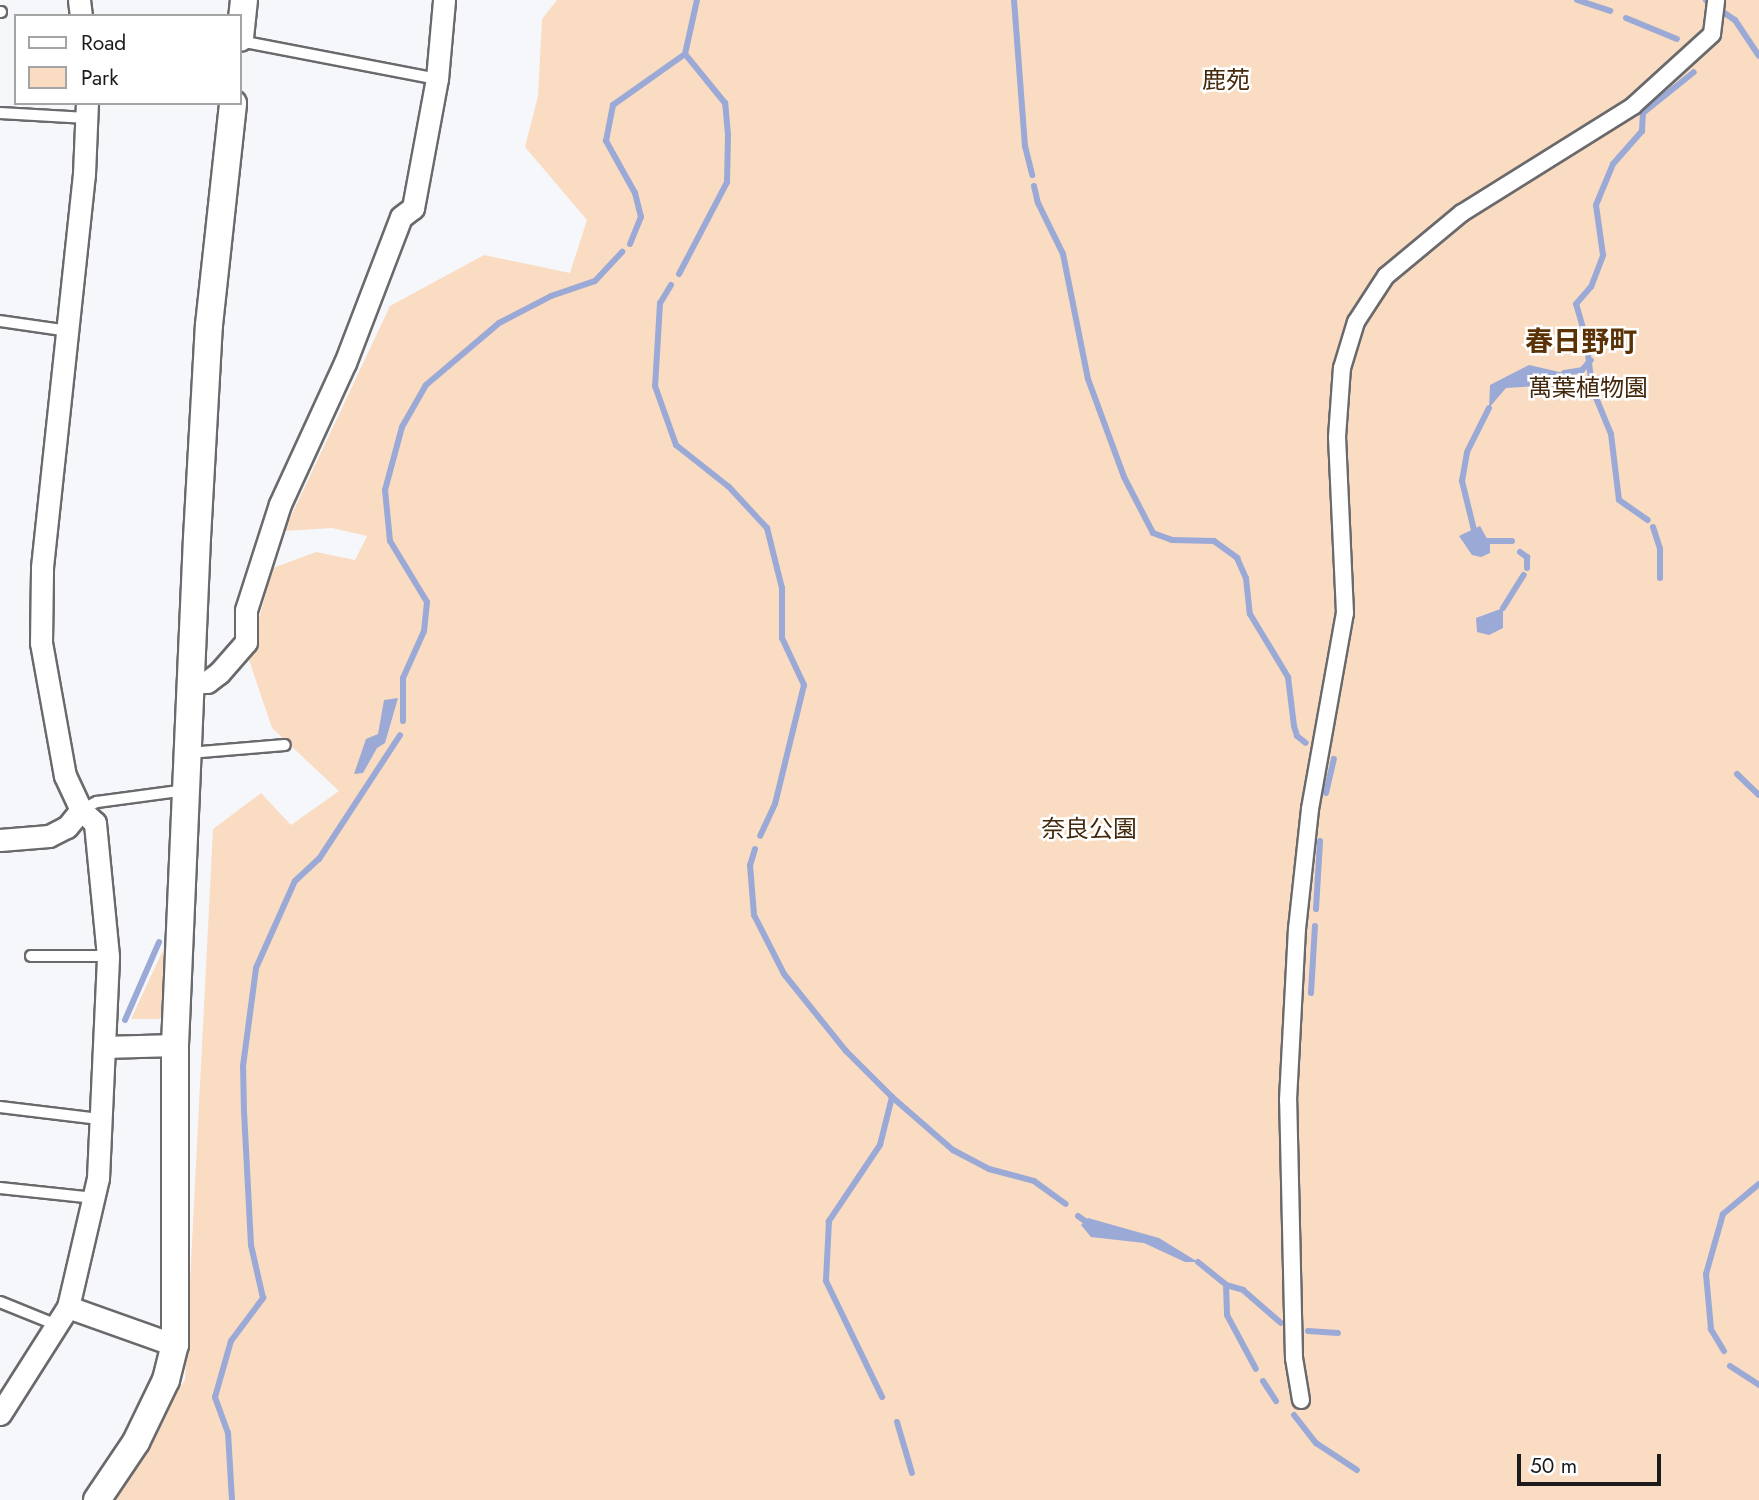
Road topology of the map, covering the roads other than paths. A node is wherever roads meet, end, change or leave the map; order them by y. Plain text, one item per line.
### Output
1 (244, 0) edge
2 (444, 0) edge
3 (1716, 4) edge
4 (242, 20) edge
5 (242, 40) edge
6 (437, 79) junction
7 (233, 105) edge
8 (87, 111) edge
9 (0, 113) edge
10 (0, 321) edge
11 (69, 331) junction
12 (191, 683) junction
13 (285, 745) dead end
14 (190, 753) junction
15 (186, 790) junction
16 (80, 810) junction
17 (0, 840) edge
18 (31, 956) dead end
19 (108, 956) junction
20 (175, 1045) junction
21 (104, 1047) junction
22 (0, 1107) edge
23 (99, 1119) junction
24 (0, 1188) edge
25 (94, 1198) junction
26 (0, 1303) edge
27 (62, 1316) junction
28 (175, 1345) junction
29 (1301, 1400) dead end
30 (0, 1414) edge
31 (97, 1500) edge

1 - 4 street
2 - 6 street
3 - 29 street
5 - 6 lane
6 - 12 street
7 - 12 street
8 - 9 lane
8 - 11 street
10 - 11 lane
11 - 16 street
12 - 14 street
13 - 14 lane
14 - 15 street
15 - 16 lane
15 - 20 street
16 - 17 street
16 - 19 street
18 - 19 lane
19 - 21 street
20 - 21 street
20 - 28 street
21 - 23 street
22 - 23 lane
23 - 25 street
24 - 25 lane
25 - 27 street
26 - 27 lane
27 - 28 street
27 - 30 street
28 - 31 street

